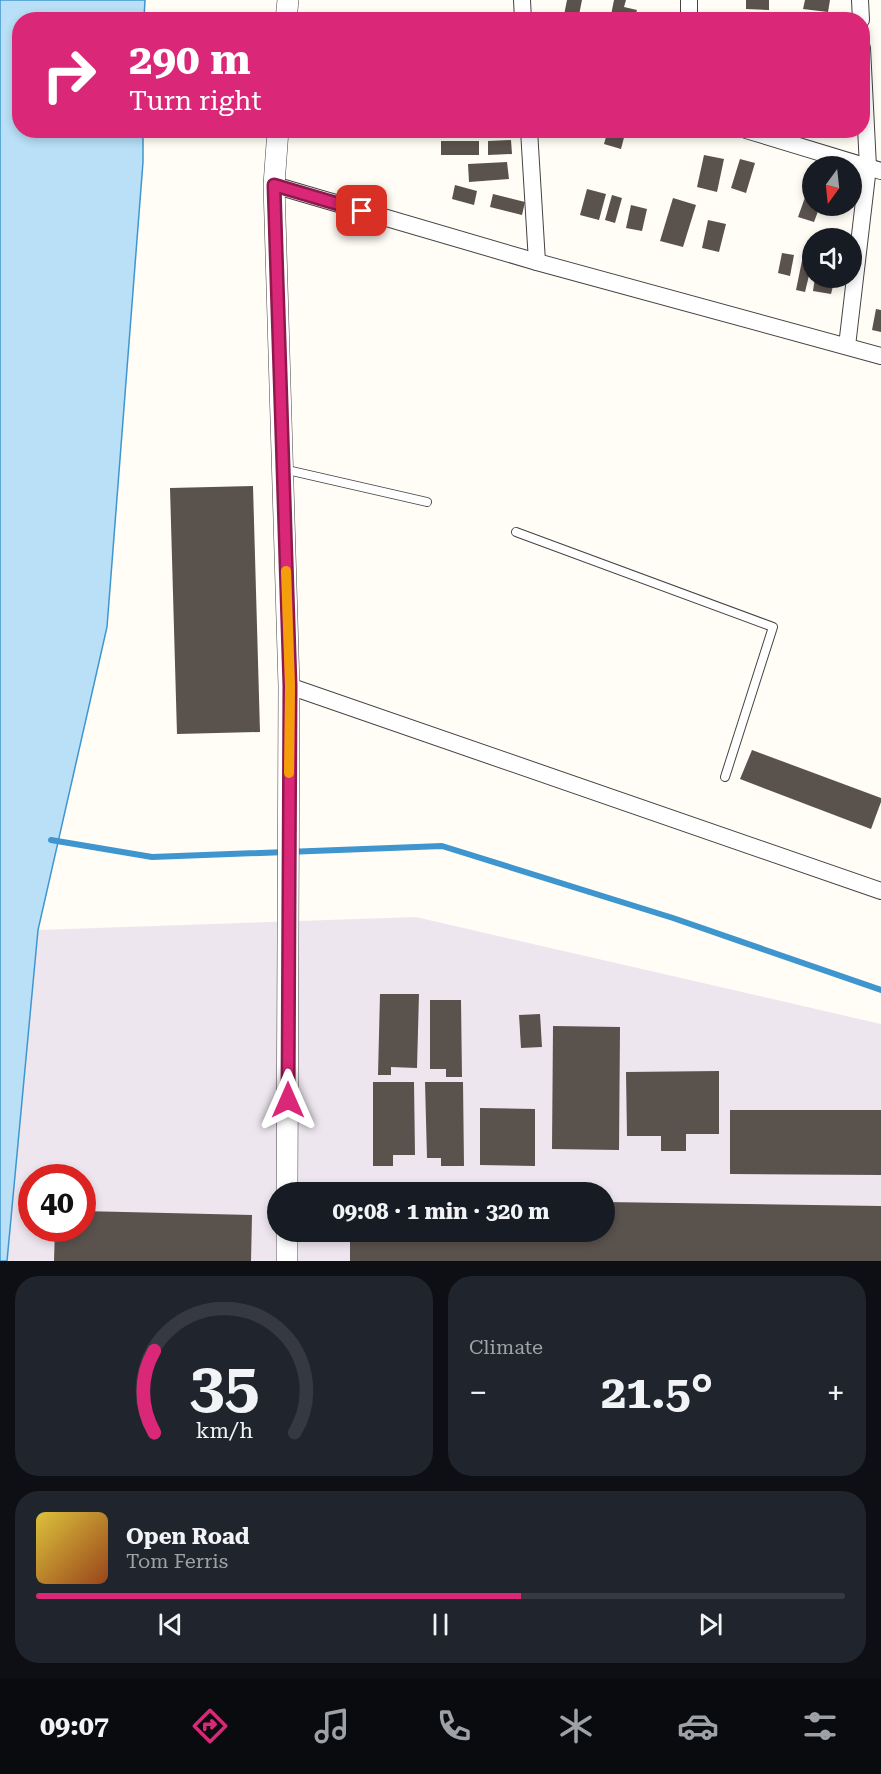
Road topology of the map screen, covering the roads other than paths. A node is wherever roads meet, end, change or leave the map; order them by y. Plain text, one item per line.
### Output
1 (870, 129) edge
2 (277, 138) edge
3 (529, 138) edge
4 (772, 138) edge
5 (874, 169) edge
6 (274, 185) junction
7 (537, 262) junction
8 (847, 346) junction
9 (881, 356) edge
10 (283, 469) junction
11 (427, 502) dead end
12 (516, 532) dead end
13 (290, 686) junction
14 (725, 777) dead end
15 (881, 891) edge
16 (287, 1182) edge
17 (287, 1242) edge
18 (287, 1261) edge

1 - 5 street
2 - 6 street
3 - 7 street
4 - 5 street
5 - 8 street
6 - 7 street
6 - 10 street
7 - 8 street
8 - 9 street
10 - 11 lane
10 - 13 street
12 - 14 lane
13 - 15 street
13 - 16 street
17 - 18 street

